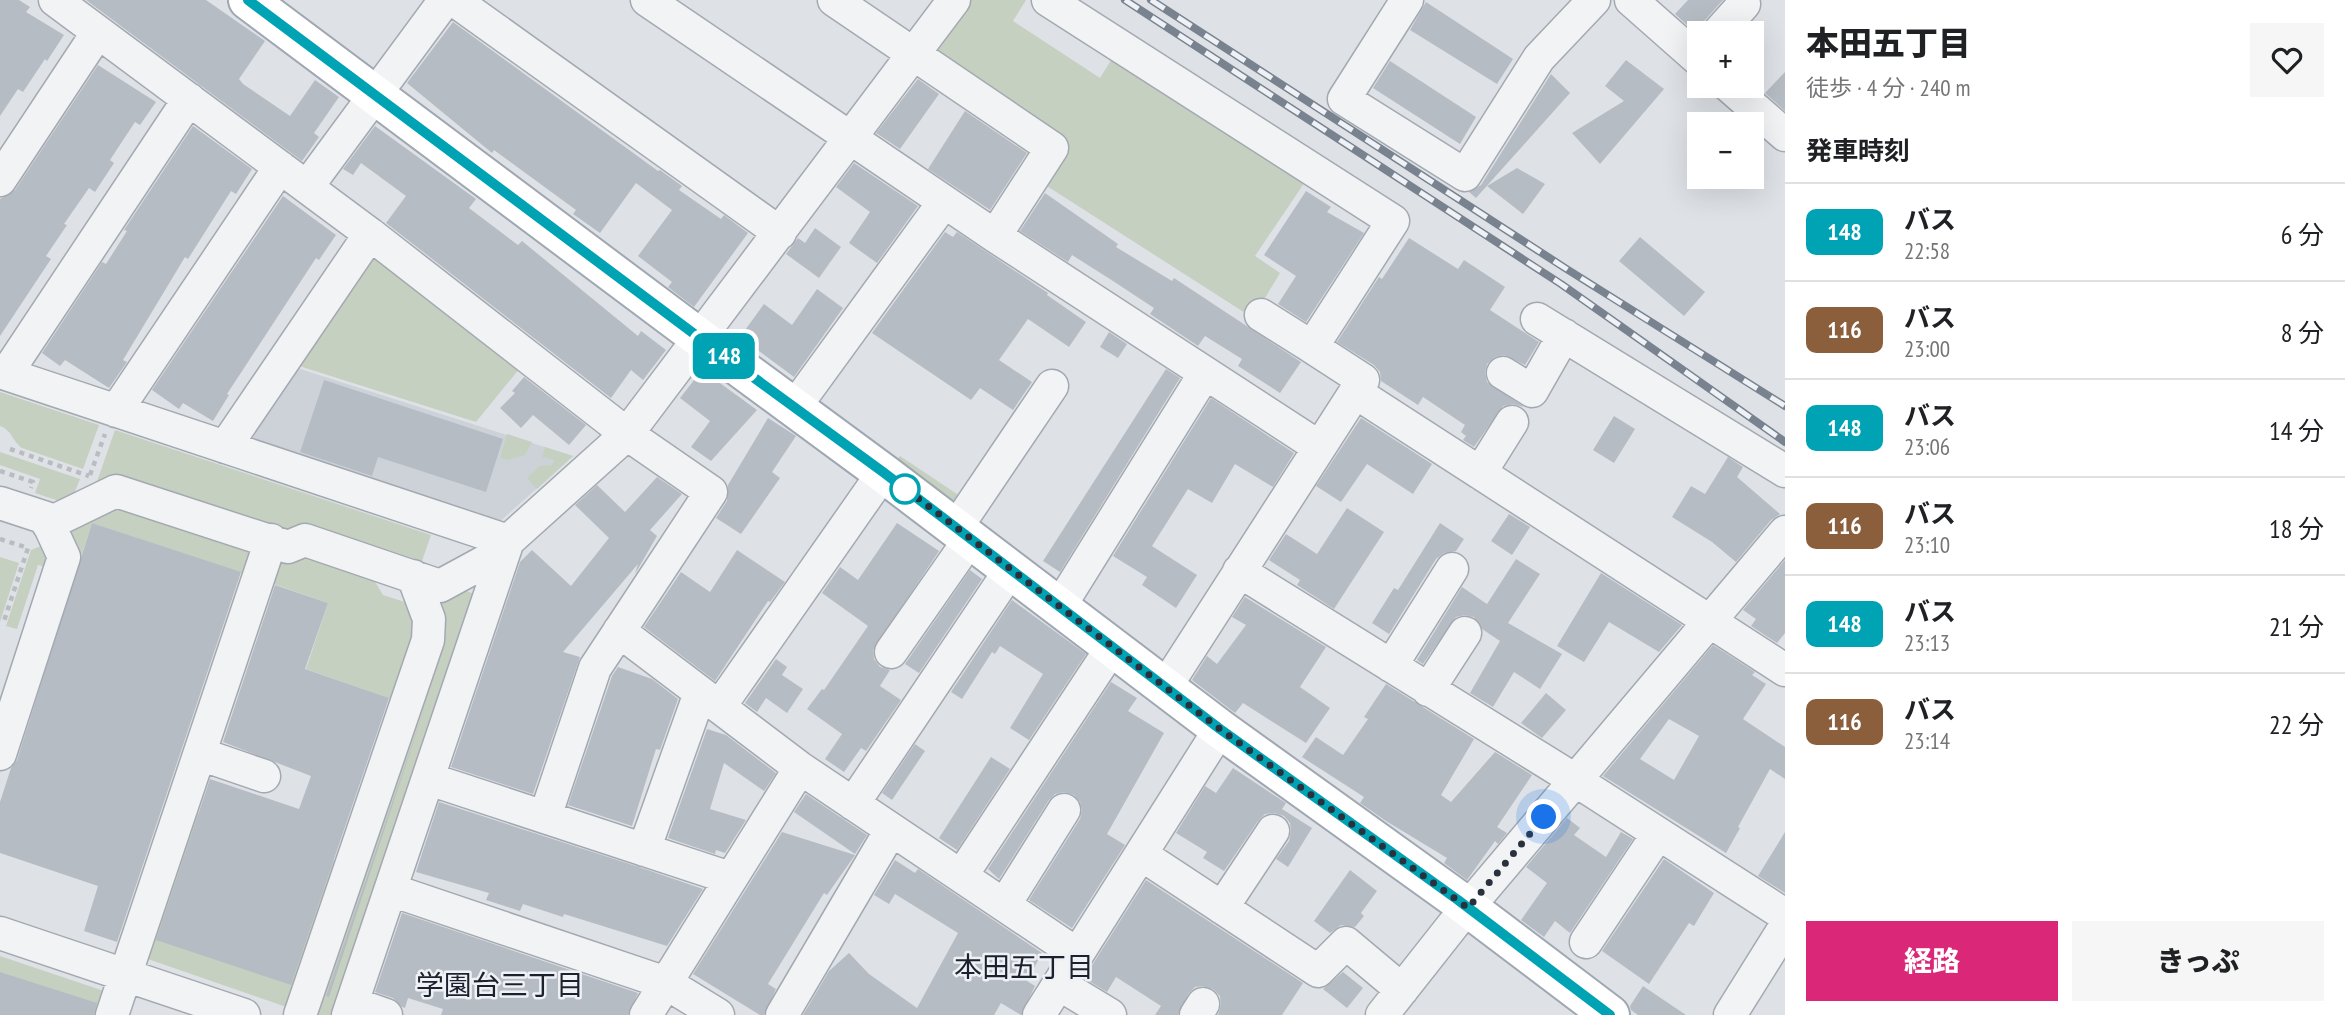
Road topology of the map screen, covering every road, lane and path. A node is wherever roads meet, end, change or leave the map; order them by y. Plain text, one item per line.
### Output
1 (55, 0) edge
2 (248, 0) edge
3 (445, 0) edge
4 (454, 0) edge
5 (647, 0) edge
6 (834, 0) edge
7 (954, 0) edge
8 (1048, 0) edge
9 (1406, 0) edge
10 (1594, 0) edge
11 (1634, 1) edge
12 (1744, 4) dead end
13 (1729, 21) edge
14 (97, 32) junction
15 (1687, 47) edge
16 (914, 54) junction
17 (377, 94) junction
18 (1743, 98) edge
19 (189, 99) junction
20 (1785, 135) edge
21 (851, 138) junction
22 (281, 167) junction
23 (0, 180) edge
24 (307, 187) junction
25 (944, 202) junction
26 (779, 233) junction
27 (370, 234) junction
28 (995, 236) junction
29 (1261, 315) dead end
30 (1537, 319) dead end
31 (1564, 335) junction
32 (701, 339) junction
33 (1312, 347) junction
34 (3, 373) edge
35 (1205, 373) junction
36 (1503, 373) dead end
37 (1052, 386) dead end
38 (1355, 392) junction
39 (794, 408) junction
40 (117, 411) junction
41 (1512, 422) dead end
42 (627, 434) junction
43 (225, 447) junction
44 (1319, 447) junction
45 (10, 449) dead end
46 (1785, 471) edge
47 (883, 472) junction
48 (1480, 473) junction
49 (89, 476) junction
50 (0, 503) edge
51 (79, 509) junction
52 (48, 524) junction
53 (963, 533) junction
54 (1785, 533) edge
55 (0, 539) edge
56 (271, 540) junction
57 (504, 553) junction
58 (1011, 569) junction
59 (1452, 569) dead end
60 (1239, 571) junction
61 (413, 576) junction
62 (1060, 606) junction
63 (1711, 621) junction
64 (3, 624) dead end
65 (619, 631) junction
66 (1465, 633) dead end
67 (1113, 646) junction
68 (891, 652) dead end
69 (1391, 666) junction
70 (1785, 670) edge
71 (1166, 686) junction
72 (1428, 690) junction
73 (710, 699) junction
74 (1220, 729) junction
75 (0, 754) edge
76 (200, 754) junction
77 (800, 768) junction
78 (264, 776) dead end
79 (429, 779) junction
80 (1575, 780) junction
81 (853, 804) junction
82 (1064, 810) dead end
83 (545, 817) junction
84 (891, 830) junction
85 (1273, 831) dead end
86 (1658, 834) junction
87 (644, 850) junction
88 (1142, 855) junction
89 (962, 875) junction
90 (730, 878) junction
91 (391, 890) junction
92 (1005, 904) junction
93 (1222, 908) junction
94 (1468, 908) junction
95 (1785, 915) edge
96 (1785, 927) edge
97 (0, 933) edge
98 (1586, 942) dead end
99 (1077, 954) junction
100 (126, 975) junction
101 (666, 983) junction
102 (1059, 984) junction
103 (1402, 990) junction
104 (350, 1009) edge
105 (112, 1015) edge
106 (244, 1015) edge
107 (300, 1015) edge
108 (386, 1015) edge
109 (646, 1015) edge
110 (718, 1015) edge
111 (782, 1015) edge
112 (1039, 1015) edge
113 (1110, 1015) edge
114 (1382, 1015) edge
115 (1610, 1015) edge
116 (1730, 1015) edge

1 - 14 street
2 - 17 main road
3 - 17 street
4 - 26 street
5 - 21 street
6 - 16 street
7 - 16 street
8 - 33 street
9 - 10 street
11 - 15 street
12 - 13 street
14 - 19 street
14 - 23 street
16 - 21 street
16 - 28 street
17 - 24 street
17 - 32 main road
18 - 20 street
19 - 22 street
19 - 34 street
21 - 25 street
21 - 26 street
22 - 24 street
22 - 40 street
24 - 27 street
25 - 28 street
25 - 39 street
26 - 32 street
27 - 42 street
27 - 43 street
28 - 35 street
29 - 33 street
30 - 31 street
31 - 36 street
31 - 46 street
32 - 39 main road
32 - 42 street
33 - 38 street
34 - 40 street
35 - 44 street
35 - 62 street
37 - 53 street
38 - 44 street
38 - 48 street
39 - 47 main road
40 - 43 street
40 - 49 path
41 - 48 street
42 - 57 street
42 - 65 street
43 - 57 street
44 - 60 street
45 - 49 path
47 - 53 main road
47 - 73 street
48 - 63 street
49 - 51 path
50 - 52 street
51 - 52 street
51 - 56 street
52 - 75 street
53 - 58 main road
53 - 68 street
54 - 63 street
55 - 64 path
56 - 61 street
56 - 76 street
57 - 61 street
57 - 79 street
58 - 62 main road
58 - 81 street
59 - 69 street
60 - 69 street
60 - 71 street
61 - 107 street
62 - 67 main road
63 - 70 street
63 - 80 street
65 - 73 street
65 - 83 street
66 - 72 street
67 - 71 main road
67 - 89 street
69 - 72 street
71 - 74 main road
72 - 80 street
73 - 77 street
73 - 87 street
74 - 88 street
74 - 94 main road
76 - 78 street
76 - 100 street
77 - 81 street
77 - 90 street
79 - 83 street
79 - 91 street
80 - 86 street
80 - 94 street
81 - 84 street
82 - 92 street
83 - 87 street
84 - 89 street
84 - 111 street
85 - 93 street
86 - 95 street
86 - 98 street
87 - 90 street
88 - 93 street
88 - 99 street
89 - 92 street
90 - 101 street
91 - 101 street
91 - 104 street
92 - 99 street
93 - 103 street
94 - 103 street
94 - 115 main road
96 - 116 street
97 - 100 street
99 - 102 street
100 - 105 street
100 - 106 street
101 - 109 street
101 - 110 street
102 - 112 street
102 - 113 street
103 - 114 street
104 - 108 street

